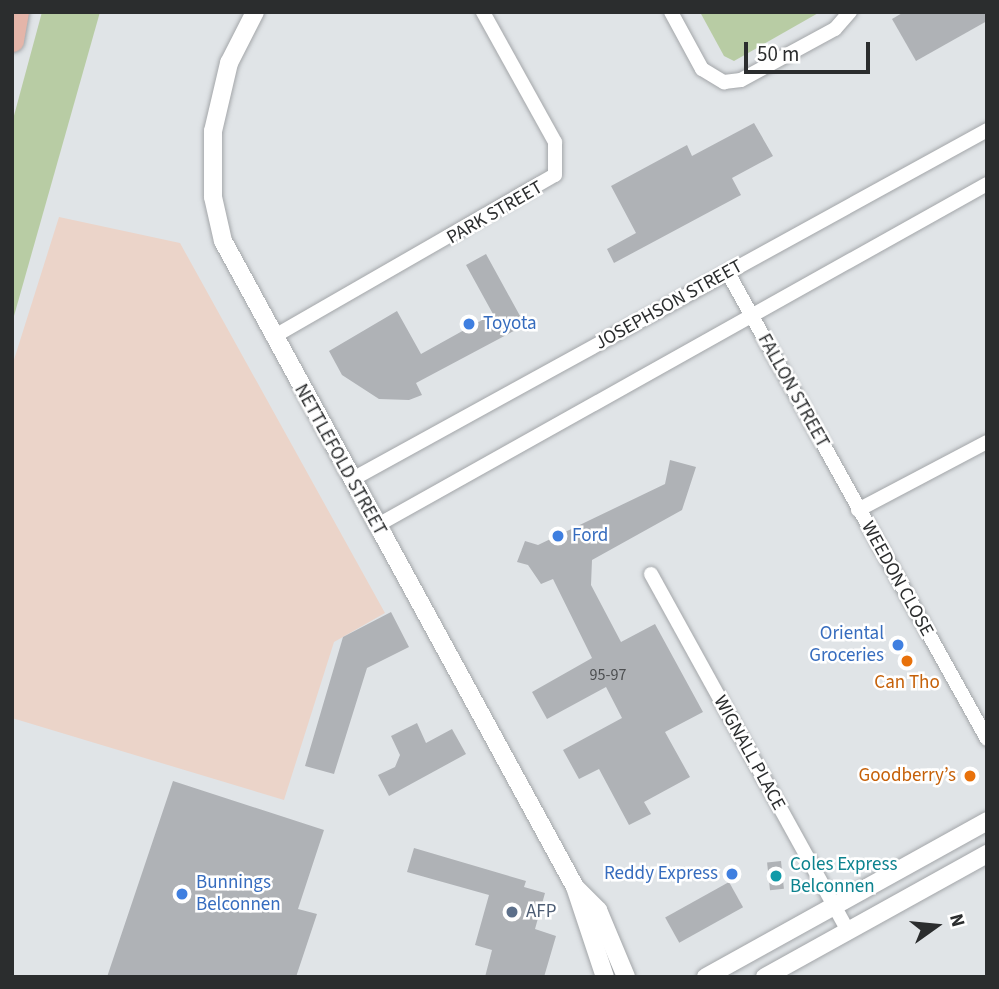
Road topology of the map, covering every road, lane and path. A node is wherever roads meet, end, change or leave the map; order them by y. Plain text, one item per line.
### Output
1 (17, 12) edge
2 (255, 12) edge
3 (484, 12) edge
4 (671, 12) edge
5 (850, 12) edge
6 (12, 40) edge
7 (987, 130) edge
8 (987, 184) edge
9 (728, 272) junction
10 (752, 315) junction
11 (273, 337) junction
12 (987, 442) edge
13 (351, 480) junction
14 (858, 509) junction
15 (376, 526) junction
16 (651, 574) dead end
17 (987, 739) edge
18 (987, 821) edge
19 (987, 854) edge
20 (987, 866) edge
21 (960, 869) junction
22 (575, 887) junction
23 (834, 906) junction
24 (848, 931) junction
25 (605, 977) edge
26 (626, 977) edge
27 (706, 977) edge
28 (765, 977) edge

1 - 6 main road
2 - 11 street, NETTLEFOLD STREET
3 - 11 street, PARK STREET
4 - 5 street
7 - 9 street, JOSEPHSON STREET
8 - 10 street
9 - 10 street, FALLON STREET
9 - 13 street, JOSEPHSON STREET
10 - 14 street, FALLON STREET
10 - 15 street
11 - 13 street, NETTLEFOLD STREET
12 - 14 street, WEEDON CLOSE
13 - 15 street, NETTLEFOLD STREET
14 - 17 street, WEEDON CLOSE
15 - 22 street, NETTLEFOLD STREET
16 - 23 street, WIGNALL PLACE
18 - 23 street
19 - 21 street
20 - 21 street
21 - 24 street
22 - 25 street, NETTLEFOLD STREET
22 - 26 street, NETTLEFOLD STREET
23 - 24 street, WIGNALL PLACE
23 - 27 street
24 - 28 street

